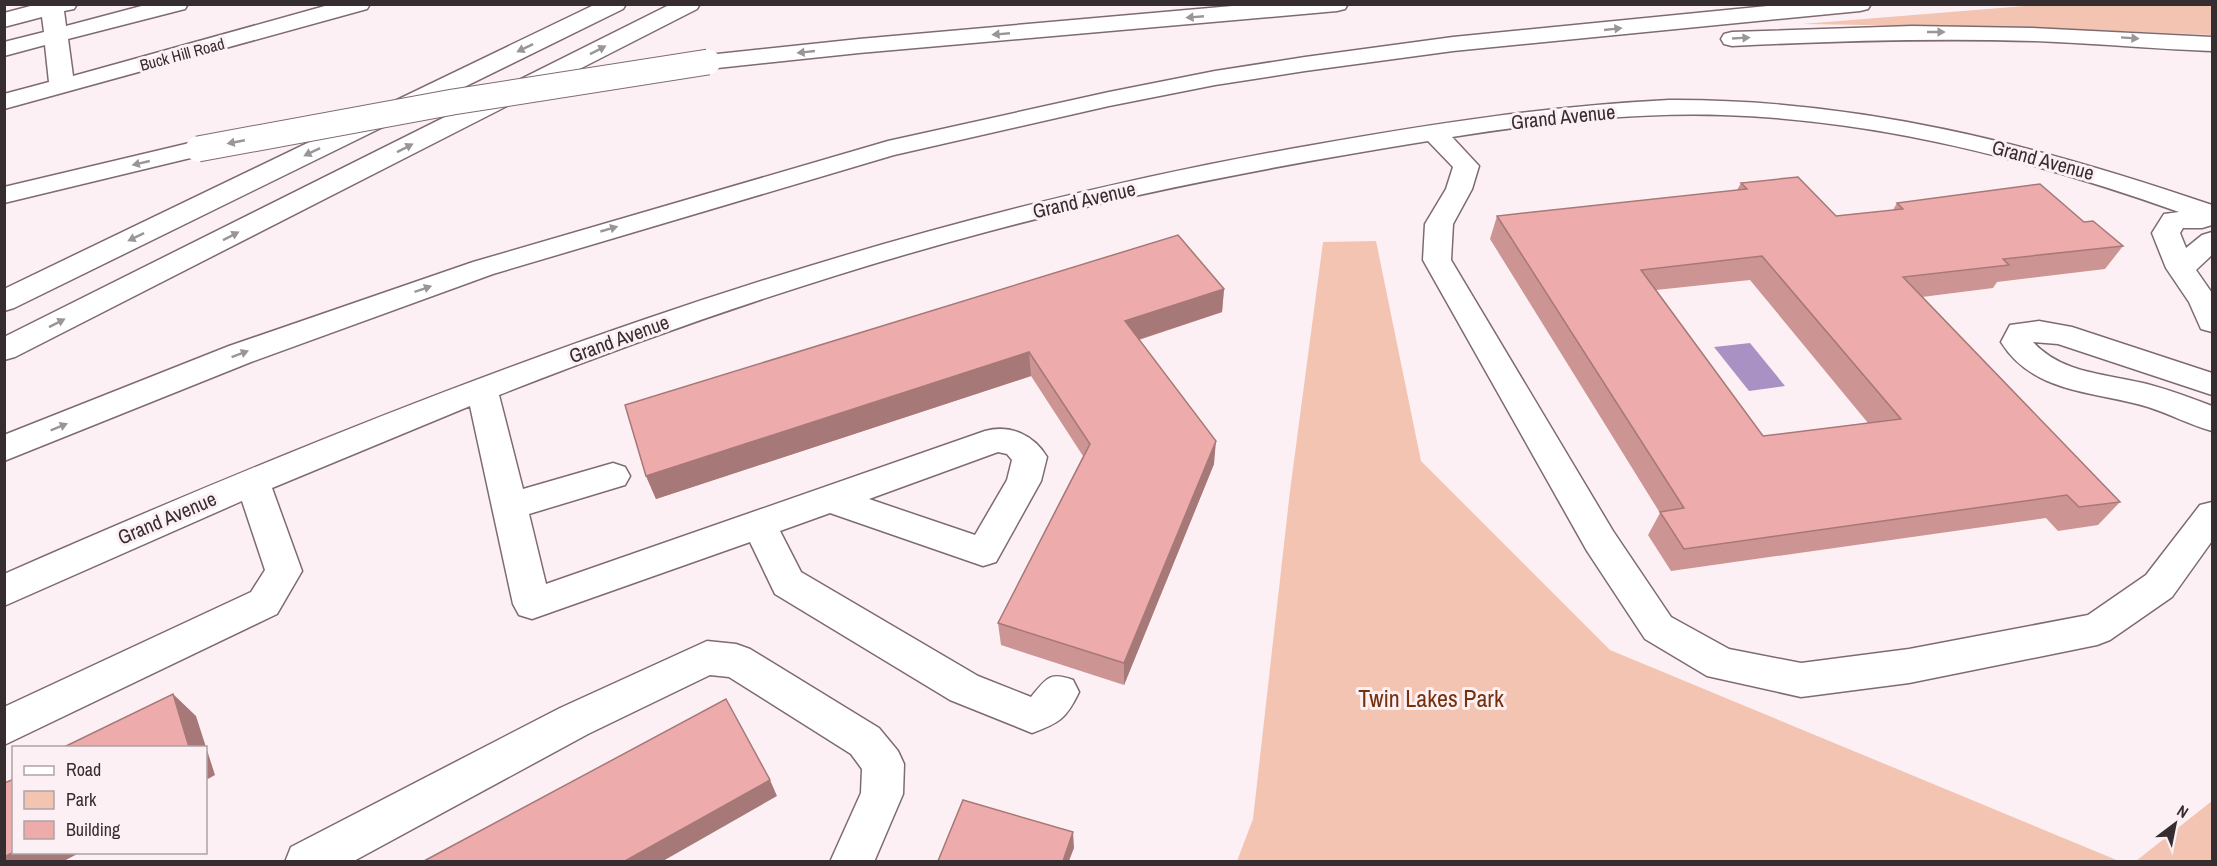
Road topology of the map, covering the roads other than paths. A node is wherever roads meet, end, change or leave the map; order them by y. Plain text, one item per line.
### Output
1 (177, 4) edge
2 (359, 4) edge
3 (615, 4) edge
4 (688, 4) edge
5 (1306, 4) edge
6 (1337, 4) edge
7 (1860, 4) edge
8 (57, 6) edge
9 (1236, 13) junction
10 (4, 20) edge
11 (56, 36) junction
12 (2212, 44) edge
13 (4, 50) edge
14 (1305, 64) junction
15 (62, 87) junction
16 (4, 102) edge
17 (1433, 132) junction
18 (4, 195) edge
19 (2211, 222) edge
20 (2180, 268) junction
21 (4, 301) edge
22 (2212, 322) edge
23 (4, 350) edge
24 (2212, 384) edge
25 (482, 390) junction
26 (2212, 419) edge
27 (4, 449) edge
28 (613, 476) dead end
29 (253, 481) junction
30 (829, 499) junction
31 (510, 506) junction
32 (2212, 515) edge
33 (759, 524) junction
34 (4, 591) edge
35 (1059, 692) dead end
36 (4, 728) edge
37 (307, 861) edge
38 (852, 861) edge

1 - 11 main road
2 - 15 main road, Buck Hill Road
3 -> 21 main road
23 -> 4 main road
5 - 9 main road
6 - 9 main road
14 -> 7 main road
8 - 10 main road
8 - 11 main road
9 -> 18 main road, bridge
11 - 13 main road
11 - 15 main road
14 -> 12 main road
27 -> 14 main road
15 - 16 main road, Buck Hill Road
17 - 19 main road, Grand Avenue
17 - 25 main road, Grand Avenue
17 - 32 main road
19 - 20 main road
19 - 20 main road
20 - 22 main road
24 - 26 main road
25 - 29 main road, Grand Avenue
25 - 31 main road
28 - 31 main road
29 - 34 main road, Grand Avenue
29 - 36 main road
30 - 30 main road
30 - 33 main road
31 - 33 main road
33 - 35 main road
37 - 38 main road

